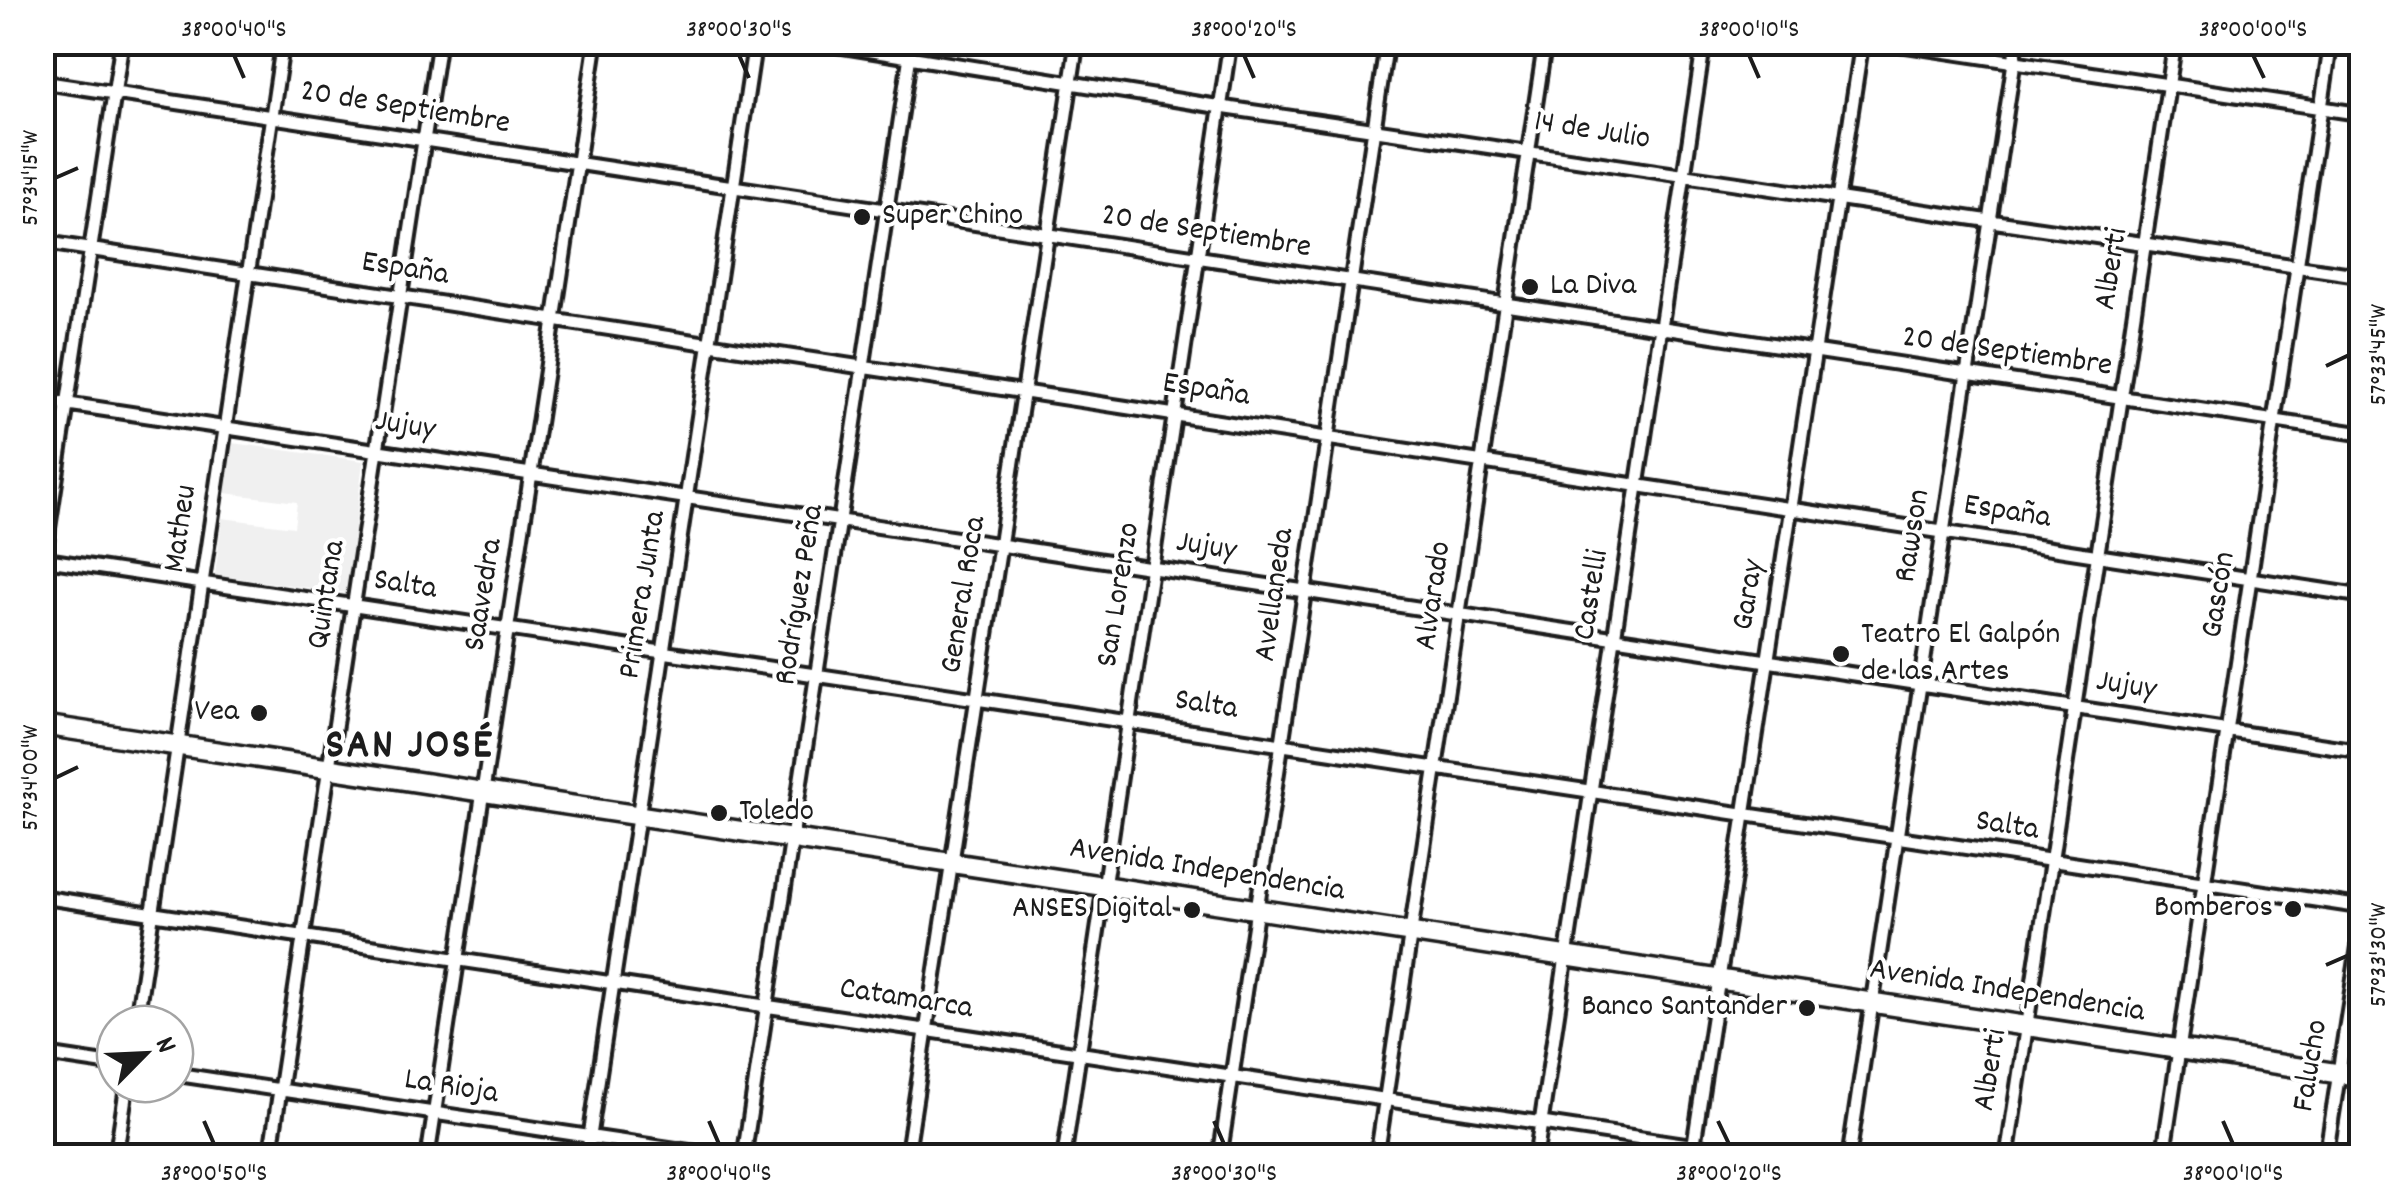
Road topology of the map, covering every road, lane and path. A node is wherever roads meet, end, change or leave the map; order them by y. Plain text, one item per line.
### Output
1 (122, 42) edge
2 (282, 42) edge
3 (439, 42) edge
4 (596, 42) edge
5 (755, 42) edge
6 (815, 42) edge
7 (912, 42) edge
8 (1077, 42) edge
9 (1230, 42) edge
10 (1387, 42) edge
11 (1545, 42) edge
12 (1704, 42) edge
13 (1862, 42) edge
14 (1884, 42) edge
15 (2017, 42) edge
16 (2175, 42) edge
17 (2331, 42) edge
18 (910, 57) junction
19 (2014, 62) junction
20 (1071, 81) junction
21 (42, 82) edge
22 (2169, 84) junction
23 (115, 93) junction
24 (2321, 106) junction
25 (1221, 108) junction
26 (2362, 114) edge
27 (271, 117) junction
28 (1374, 127) junction
29 (424, 140) junction
30 (1529, 150) junction
31 (578, 164) junction
32 (1684, 174) junction
33 (733, 187) junction
34 (1838, 197) junction
35 (886, 211) junction
36 (1990, 220) junction
37 (1048, 235) junction
38 (42, 242) edge
39 (2145, 243) junction
40 (91, 250) junction
41 (1199, 260) junction
42 (2297, 266) junction
43 (248, 274) junction
44 (2362, 276) edge
45 (1350, 283) junction
46 (400, 296) junction
47 (1506, 306) junction
48 (554, 320) junction
49 (1660, 329) junction
50 (710, 344) junction
51 (1816, 352) junction
52 (863, 367) junction
53 (1966, 375) junction
54 (1024, 391) junction
55 (2121, 398) junction
56 (42, 400) edge
57 (68, 404) junction
58 (1176, 414) junction
59 (2274, 420) junction
60 (225, 427) junction
61 (2362, 434) edge
62 (1328, 437) junction
63 (377, 450) junction
64 (1482, 461) junction
65 (531, 474) junction
66 (1637, 484) junction
67 (686, 497) junction
68 (1791, 508) junction
69 (840, 520) junction
70 (1943, 531) junction
71 (1000, 544) junction
72 (2098, 554) junction
73 (43, 563) edge
74 (1152, 568) junction
75 (2250, 577) junction
76 (202, 583) junction
77 (1305, 591) junction
78 (2362, 596) edge
79 (354, 606) junction
80 (1460, 614) junction
81 (508, 629) junction
82 (1614, 638) junction
83 (663, 652) junction
84 (1768, 661) junction
85 (817, 676) junction
86 (1920, 684) junction
87 (976, 700) junction
88 (2075, 707) junction
89 (1129, 722) junction
90 (42, 725) edge
91 (2227, 730) junction
92 (1282, 745) junction
93 (178, 746) junction
94 (2362, 750) edge
95 (329, 768) junction
96 (1436, 768) junction
97 (483, 792) junction
98 (1591, 792) junction
99 (638, 815) junction
100 (1744, 815) junction
101 (792, 838) junction
102 (1897, 838) junction
103 (2052, 861) junction
104 (951, 862) junction
105 (2204, 884) junction
106 (1104, 886) junction
107 (42, 898) edge
108 (2362, 908) edge
109 (1257, 910) junction
110 (152, 914) junction
111 (2362, 924) edge
112 (1412, 932) junction
113 (304, 937) junction
114 (1566, 956) junction
115 (459, 960) junction
116 (1719, 979) junction
117 (613, 984) junction
118 (1872, 1002) junction
119 (139, 1004) edge
120 (766, 1006) junction
121 (2027, 1026) junction
122 (926, 1030) junction
123 (2179, 1049) junction
124 (42, 1054) edge
125 (1079, 1054) junction
126 (95, 1062) edge
127 (2339, 1073) junction
128 (2362, 1076) edge
129 (195, 1077) edge
130 (1232, 1077) junction
131 (280, 1090) junction
132 (1387, 1100) junction
133 (124, 1104) edge
134 (434, 1113) junction
135 (1541, 1123) junction
136 (590, 1137) junction
137 (1693, 1152) edge
138 (116, 1156) edge
139 (270, 1156) edge
140 (428, 1156) edge
141 (587, 1156) edge
142 (718, 1156) edge
143 (744, 1156) edge
144 (907, 1156) edge
145 (1064, 1156) edge
146 (1220, 1156) edge
147 (1377, 1156) edge
148 (1536, 1156) edge
149 (1761, 1156) edge
150 (1849, 1156) edge
151 (2007, 1156) edge
152 (2163, 1156) edge
153 (2326, 1156) edge

1 - 23 street
2 - 27 street, Matheu
3 - 29 street, Quintana
4 - 31 street, Saavedra
5 - 33 street, Primera Junta
6 - 18 street, 14 de Julio
7 - 18 street, Rodríguez Peña
8 - 20 street, General Roca
9 - 25 street, San Lorenzo
10 - 28 street, Avellaneda
11 - 30 street, Alvarado
12 - 32 street, Castelli
13 - 34 street, Garay
14 - 19 street
15 - 19 street, Rawson
16 - 22 street, Alberti
17 - 24 street, Gascón
18 - 20 street, 14 de Julio
18 - 35 street, Rodríguez Peña
19 - 22 street
19 - 36 street, Rawson
20 - 25 street, 14 de Julio
20 - 37 street, General Roca
21 - 23 street, 20 de Septiembre
22 - 24 street
22 - 39 street, Alberti
23 - 27 street, 20 de Septiembre
23 - 40 street
24 - 26 street
24 - 42 street, Gascón
25 - 28 street, 14 de Julio
25 - 41 street, San Lorenzo
27 - 29 street, 20 de Septiembre
27 - 43 street, Matheu
28 - 30 street, 14 de Julio
28 - 45 street, Avellaneda
29 - 31 street, 20 de Septiembre
29 - 46 street, Quintana
30 - 32 street, 14 de Julio
30 - 47 street, Alvarado
31 - 33 street, 20 de Septiembre
31 - 48 street, Saavedra
32 - 34 street, 14 de Julio
32 - 49 street, Castelli
33 - 35 street, 20 de Septiembre
33 - 50 street, Primera Junta
34 - 36 street, 14 de Julio
34 - 51 street, Garay
35 - 37 street, 20 de Septiembre
35 - 52 street, Rodríguez Peña
36 - 39 street, 14 de Julio
36 - 53 street, Rawson
37 - 41 street, 20 de Septiembre
37 - 54 street, General Roca
38 - 40 street, España
39 - 42 street, 14 de Julio
39 - 55 street, Alberti
40 - 43 street, España
40 - 57 street
41 - 45 street, 20 de Septiembre
41 - 58 street, San Lorenzo
42 - 44 street, 14 de Julio
42 - 59 street, Gascón
43 - 46 street, España
43 - 60 street, Matheu
45 - 47 street, 20 de Septiembre
45 - 62 street, Avellaneda
46 - 48 street, España
46 - 63 street, Quintana
47 - 49 street, 20 de Septiembre
47 - 64 street, Alvarado
48 - 50 street, España
48 - 65 street, Saavedra
49 - 51 street, 20 de Septiembre
49 - 66 street, Castelli
50 - 52 street, España
50 - 67 street, Primera Junta
51 - 53 street, 20 de Septiembre
51 - 68 street, Garay
52 - 54 street, España
52 - 69 street, Rodríguez Peña
53 - 55 street, 20 de Septiembre
53 - 70 street, Rawson
54 - 58 street, España
54 - 71 street, General Roca
55 - 59 street, 20 de Septiembre
55 - 72 street, Alberti
56 - 57 street, Jujuy
57 - 60 street, Jujuy
57 - 73 street
58 - 62 street, España
58 - 74 street, San Lorenzo
59 - 61 street, 20 de Septiembre
59 - 75 street, Gascón
60 - 63 street, Jujuy
60 - 76 street, Matheu
62 - 64 street, España
62 - 77 street, Avellaneda
63 - 65 street, Jujuy
63 - 79 street, Quintana
64 - 66 street, España
64 - 80 street, Alvarado
65 - 67 street, Jujuy
65 - 81 street, Saavedra
66 - 68 street, España
66 - 82 street, Castelli
67 - 69 street, Jujuy
67 - 83 street, Primera Junta
68 - 70 street, España
68 - 84 street, Garay
69 - 71 street, Jujuy
69 - 85 street, Rodríguez Peña
70 - 72 street, España
70 - 86 street, Rawson
71 - 74 street, Jujuy
71 - 87 street, General Roca
72 - 75 street, España
72 - 88 street, Alberti
73 - 76 street, Salta
74 - 77 street, Jujuy
74 - 89 street, San Lorenzo
75 - 78 street, España
75 - 91 street, Gascón
76 - 79 street, Salta
76 - 93 street, Matheu
77 - 80 street, Jujuy
77 - 92 street, Avellaneda
79 - 81 street, Salta
79 - 95 street, Quintana
80 - 82 street, Jujuy
80 - 96 street, Alvarado
81 - 83 street, Salta
81 - 97 street, Saavedra
82 - 84 street, Jujuy
82 - 98 street, Castelli
83 - 85 street, Salta
83 - 99 street, Primera Junta
84 - 86 street, Jujuy
84 - 100 street, Garay
85 - 87 street, Salta
85 - 101 street, Rodríguez Peña
86 - 88 street, Jujuy
86 - 102 street, Rawson
87 - 89 street, Salta
87 - 104 street, General Roca
88 - 91 street, Jujuy
88 - 103 street, Alberti
89 - 92 street, Salta
89 - 106 street, San Lorenzo
90 - 93 main road, Avenida Independencia
91 - 94 street, Jujuy
91 - 105 street, Gascón
92 - 96 street, Salta
92 - 109 street, Avellaneda
93 - 95 main road, Avenida Independencia
93 - 110 street, Matheu
95 - 97 main road, Avenida Independencia
95 - 113 street, Quintana
96 - 98 street, Salta
96 - 112 street, Alvarado
97 - 99 main road, Avenida Independencia
97 - 115 street, Saavedra
98 - 100 street, Salta
98 - 114 street, Castelli
99 - 101 main road, Avenida Independencia
99 - 117 street, Primera Junta
100 - 102 street, Salta
100 - 116 street, Garay
101 - 104 main road, Avenida Independencia
101 - 120 street, Rodríguez Peña
102 - 103 street, Salta
102 - 118 street, Rawson
103 - 105 street, Salta
103 - 121 street, Alberti
104 - 106 main road, Avenida Independencia
104 - 122 street, General Roca
105 - 108 street, Salta
105 - 123 street, Gascón
106 - 109 main road, Avenida Independencia
106 - 125 street, San Lorenzo
107 - 110 street, Catamarca
109 - 112 main road, Avenida Independencia
109 - 130 street, Avellaneda
110 - 113 street, Catamarca
110 - 119 street, Matheu
111 - 127 street, Falucho
112 - 114 main road, Avenida Independencia
112 - 132 street, Alvarado
113 - 115 street, Catamarca
113 - 131 street, Quintana
114 - 116 main road, Avenida Independencia
114 - 135 street, Castelli
115 - 117 street, Catamarca
115 - 134 street, Saavedra
116 - 118 main road, Avenida Independencia
116 - 137 street, Garay
117 - 120 street, Catamarca
117 - 136 street, Primera Junta
118 - 121 main road, Avenida Independencia
118 - 150 street, Rawson
120 - 122 street, Catamarca
120 - 143 street, Rodríguez Peña
121 - 123 main road, Avenida Independencia
121 - 151 street, Alberti
122 - 125 street, Catamarca
122 - 144 street, General Roca
123 - 127 main road, Avenida Independencia
123 - 152 street, Gascón
124 - 126 street
125 - 130 street, Catamarca
125 - 145 street, San Lorenzo
127 - 128 main road, Avenida Independencia
127 - 153 street, Falucho
129 - 131 street, La Rioja
130 - 132 street, Catamarca
130 - 146 street, Avellaneda
131 - 134 street, La Rioja
131 - 139 street, Quintana
132 - 135 street, Catamarca
132 - 147 street, Alvarado
133 - 138 street
134 - 136 street, La Rioja
134 - 140 street, Saavedra
135 - 137 street, Catamarca
135 - 148 street, Castelli
136 - 141 street, Primera Junta
136 - 142 street, La Rioja
137 - 149 street, Catamarca

